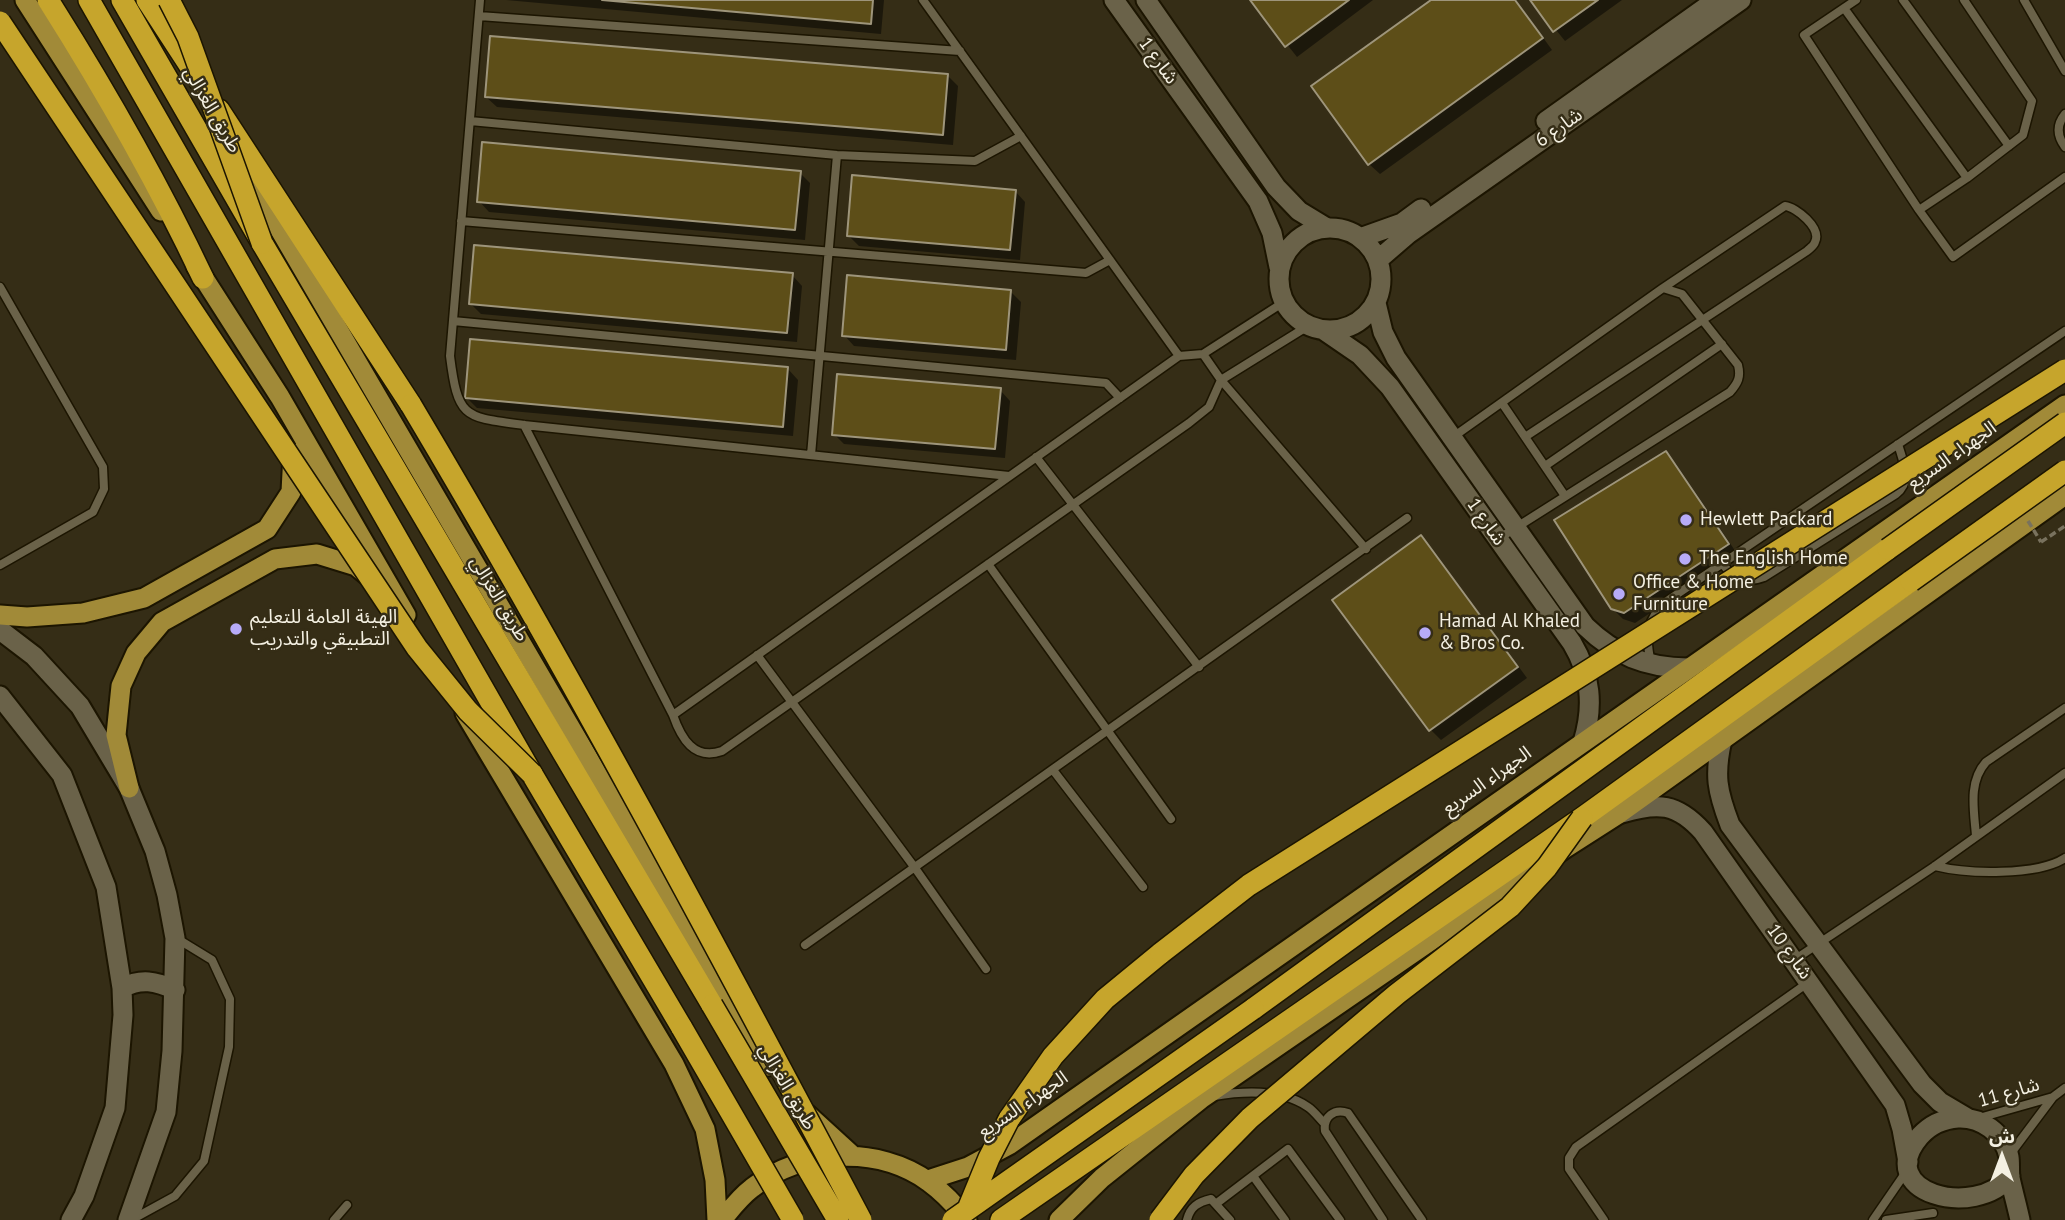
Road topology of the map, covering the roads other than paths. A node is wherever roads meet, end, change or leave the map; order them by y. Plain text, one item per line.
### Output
1 (25, 0) edge
2 (48, 0) edge
3 (89, 0) edge
4 (122, 0) edge
5 (146, 0) edge
6 (169, 0) edge
7 (480, 0) edge
8 (923, 0) edge
9 (1114, 0) edge
10 (1146, 0) edge
11 (1716, 0) edge
12 (1741, 0) edge
13 (1856, 0) edge
14 (1903, 0) edge
15 (1964, 0) edge
16 (2024, 0) edge
17 (1844, 8) junction
18 (479, 16) junction
19 (0, 22) edge
20 (960, 51) junction
21 (2065, 71) edge
22 (2065, 114) edge
23 (470, 121) junction
24 (1021, 136) junction
25 (2009, 146) junction
26 (2065, 147) edge
27 (837, 155) junction
28 (2065, 177) edge
29 (1967, 178) junction
30 (1919, 210) junction
31 (461, 221) junction
32 (1327, 228) junction
33 (1360, 237) junction
34 (262, 243) junction
35 (829, 253) junction
36 (1110, 260) junction
37 (1379, 260) junction
38 (1279, 268) junction
39 (203, 278) junction
40 (0, 286) edge
41 (1663, 288) junction
42 (1283, 302) junction
43 (1376, 303) junction
44 (453, 321) junction
45 (1703, 321) junction
46 (1316, 329) junction
47 (2065, 331) edge
48 (1721, 344) junction
49 (1202, 354) junction
50 (821, 356) junction
51 (1179, 356) junction
52 (2065, 370) edge
53 (1221, 380) junction
54 (280, 397) junction
55 (1120, 398) junction
56 (1502, 403) junction
57 (2065, 405) edge
58 (2065, 424) edge
59 (524, 425) junction
60 (1525, 437) junction
61 (1452, 438) junction
62 (1898, 444) junction
63 (1435, 450) junction
64 (811, 455) junction
65 (1036, 457) junction
66 (1545, 466) junction
67 (2065, 471) edge
68 (1009, 476) junction
69 (2065, 495) edge
70 (1565, 496) junction
71 (1074, 505) junction
72 (1407, 519) dead end
73 (1515, 527) junction
74 (1498, 539) junction
75 (1366, 549) junction
76 (988, 564) junction
77 (1722, 564) junction
78 (0, 565) edge
79 (399, 603) junction
80 (0, 615) edge
81 (0, 630) edge
82 (757, 655) junction
83 (1652, 665) junction
84 (1199, 667) junction
85 (1688, 668) junction
86 (0, 696) edge
87 (791, 703) junction
88 (2065, 708) edge
89 (673, 715) junction
90 (1108, 731) junction
91 (1722, 740) junction
92 (1583, 742) junction
93 (1053, 770) junction
94 (2065, 774) edge
95 (532, 775) junction
96 (129, 788) junction
97 (1617, 815) junction
98 (1582, 818) junction
99 (1171, 819) dead end
100 (1976, 835) junction
101 (2065, 858) edge
102 (1935, 866) junction
103 (915, 867) junction
104 (1143, 887) dead end
105 (175, 938) junction
106 (1818, 944) junction
107 (805, 946) dead end
108 (1794, 960) junction
109 (986, 969) dead end
110 (1810, 982) junction
111 (122, 988) junction
112 (175, 990) junction
113 (2065, 1088) edge
114 (2053, 1097) junction
115 (1201, 1099) junction
116 (1970, 1118) junction
117 (1324, 1123) junction
118 (853, 1156) junction
119 (2009, 1156) junction
120 (1908, 1166) junction
121 (1253, 1176) junction
122 (2010, 1176) junction
123 (928, 1180) junction
124 (1217, 1203) junction
125 (348, 1205) dead end
126 (1933, 1213) junction
127 (1981, 1214) dead end
128 (1952, 1219) edge
129 (71, 1220) edge
130 (129, 1220) edge
131 (334, 1220) edge
132 (720, 1220) edge
133 (793, 1220) edge
134 (838, 1220) edge
135 (862, 1220) edge
136 (953, 1220) edge
137 (966, 1220) edge
138 (1001, 1220) edge
139 (1059, 1220) edge
140 (1160, 1220) edge
141 (1187, 1220) edge
142 (1230, 1220) edge
143 (1285, 1220) edge
144 (1339, 1220) edge
145 (1383, 1220) edge
146 (1422, 1220) edge
147 (1604, 1220) edge
148 (1873, 1220) edge
149 (1886, 1220) edge
150 (2020, 1220) edge

1 - 39 main road
2 - 39 highway
3 - 95 highway, bridge
4 - 34 highway, طريق الغزالي, bridge
5 - 118 main road, طريق الغزالي
5 - 135 highway, bridge
6 - 34 highway, bridge
7 - 18 lane
8 - 20 lane
9 - 38 street, شارع 1
10 - 32 street, شارع 1
11 - 33 street, شارع 6
12 - 37 street, شارع 6
13 - 17 lane
14 - 25 lane
15 - 25 lane
16 - 21 lane
17 - 29 lane
17 - 30 lane
18 - 20 lane
18 - 23 lane
19 - 95 highway, bridge
20 - 24 lane
22 - 26 lane
23 - 27 lane
23 - 31 lane
24 - 27 lane
24 - 36 lane
25 - 29 lane
27 - 35 lane
28 - 30 lane
29 - 30 lane
31 - 35 lane
31 - 44 lane
32 - 33 street
32 - 38 street
33 - 37 street
34 - 134 highway, طريق الغزالي, bridge
35 - 36 lane
35 - 50 lane
36 - 51 lane
37 - 43 street
38 - 42 street
39 - 54 main road
40 - 78 lane
41 - 45 lane
41 - 45 lane
41 - 56 lane
42 - 46 street
42 - 49 lane
43 - 46 street
43 - 61 street, شارع 1
44 - 50 lane
44 - 59 lane
45 - 48 lane
45 - 60 lane
46 - 53 lane
46 - 63 street, شارع 1
47 - 62 lane
48 - 66 lane
48 - 70 lane
49 - 51 lane
49 - 53 lane
50 - 55 lane
50 - 64 lane
51 - 55 lane
52 - 137 highway, bridge
53 - 71 lane
53 - 75 lane
54 - 79 main road
54 - 80 main road
55 - 65 lane
56 - 60 lane
56 - 61 lane
57 - 85 main road, الجهراء السريع
58 - 136 highway, الجهراء السريع, bridge
59 - 64 lane
59 - 89 lane
60 - 66 lane
61 - 63 lane
61 - 73 street, شارع 1
62 - 77 lane
62 - 77 lane
63 - 74 street, شارع 1
64 - 68 lane
65 - 68 lane
65 - 71 lane
66 - 70 lane
67 - 98 highway, bridge
68 - 82 lane
69 - 91 main road
70 - 73 lane
71 - 76 lane
71 - 84 lane
72 - 75 lane
73 - 74 lane
73 - 83 street, شارع 1
74 - 92 street, شارع 1
75 - 84 lane
76 - 87 lane
76 - 90 lane
77 - 83 lane
79 - 96 main road
79 - 132 main road
81 - 96 street
82 - 87 lane
82 - 89 lane
83 - 85 street, شارع 1
84 - 90 lane
85 - 92 main road, الجهراء السريع
86 - 111 street
87 - 89 lane
87 - 103 lane
88 - 100 lane
90 - 93 lane
90 - 99 lane
91 - 97 main road
91 - 106 street, شارع 10
92 - 123 main road, الجهراء السريع
93 - 103 lane
93 - 104 lane
94 - 100 lane
95 - 133 highway, bridge
96 - 105 street
97 - 108 street, شارع 10
97 - 115 main road
98 - 138 highway
98 - 140 highway, bridge
100 - 102 lane
101 - 102 lane
102 - 106 lane
103 - 107 lane
103 - 109 lane
105 - 112 street
105 - 130 lane
106 - 108 lane
106 - 116 street, شارع 10
108 - 110 street, شارع 10
110 - 120 street, شارع 10
110 - 147 lane
111 - 112 street
111 - 129 street
112 - 130 street
113 - 114 lane, شارع 11
114 - 116 lane, شارع 11
114 - 119 lane, شارع 11
115 - 117 lane
115 - 139 main road
116 - 119 street, شارع 10
116 - 120 street
117 - 145 lane
117 - 146 lane
118 - 123 main road
118 - 132 main road
119 - 122 street
120 - 126 street, شارع 10
120 - 148 lane
121 - 124 lane
121 - 143 lane
121 - 144 lane
122 - 127 street
122 - 150 street
123 - 137 main road
124 - 141 lane
124 - 142 lane
125 - 131 lane
126 - 128 street
126 - 149 lane

